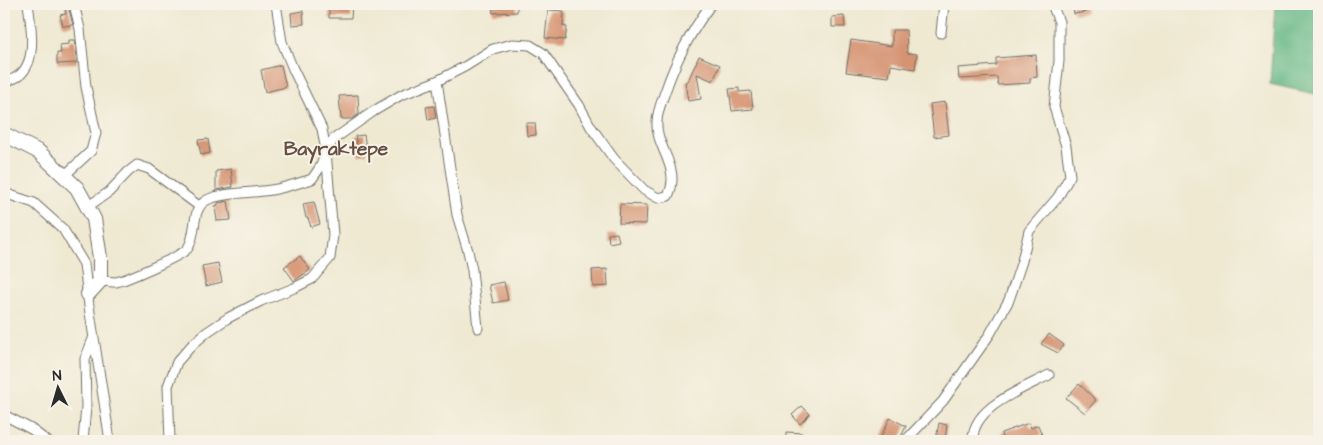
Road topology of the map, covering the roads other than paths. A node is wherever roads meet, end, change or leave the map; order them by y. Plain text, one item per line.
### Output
1 (28, 4) edge
2 (74, 4) edge
3 (276, 4) edge
4 (711, 4) edge
5 (944, 4) edge
6 (1052, 4) edge
7 (941, 33) dead end
8 (4, 81) edge
9 (437, 81) junction
10 (4, 134) edge
11 (326, 151) junction
12 (64, 176) junction
13 (4, 193) edge
14 (199, 206) junction
15 (88, 207) junction
16 (100, 281) junction
17 (88, 294) junction
18 (478, 328) dead end
19 (94, 336) junction
20 (1049, 375) dead end
21 (4, 415) edge
22 (47, 441) edge
23 (83, 441) edge
24 (110, 441) edge
25 (170, 441) edge
26 (905, 441) edge
27 (973, 441) edge

1 - 8 street
2 - 12 street
3 - 11 street
4 - 9 street
5 - 7 street
6 - 26 street
9 - 11 street
9 - 18 street
10 - 12 street
11 - 14 street
11 - 25 street
12 - 15 street
13 - 17 street
14 - 15 street
14 - 16 street
15 - 16 street
16 - 17 street
17 - 19 street
19 - 23 street
19 - 24 street
20 - 27 street
21 - 22 street

